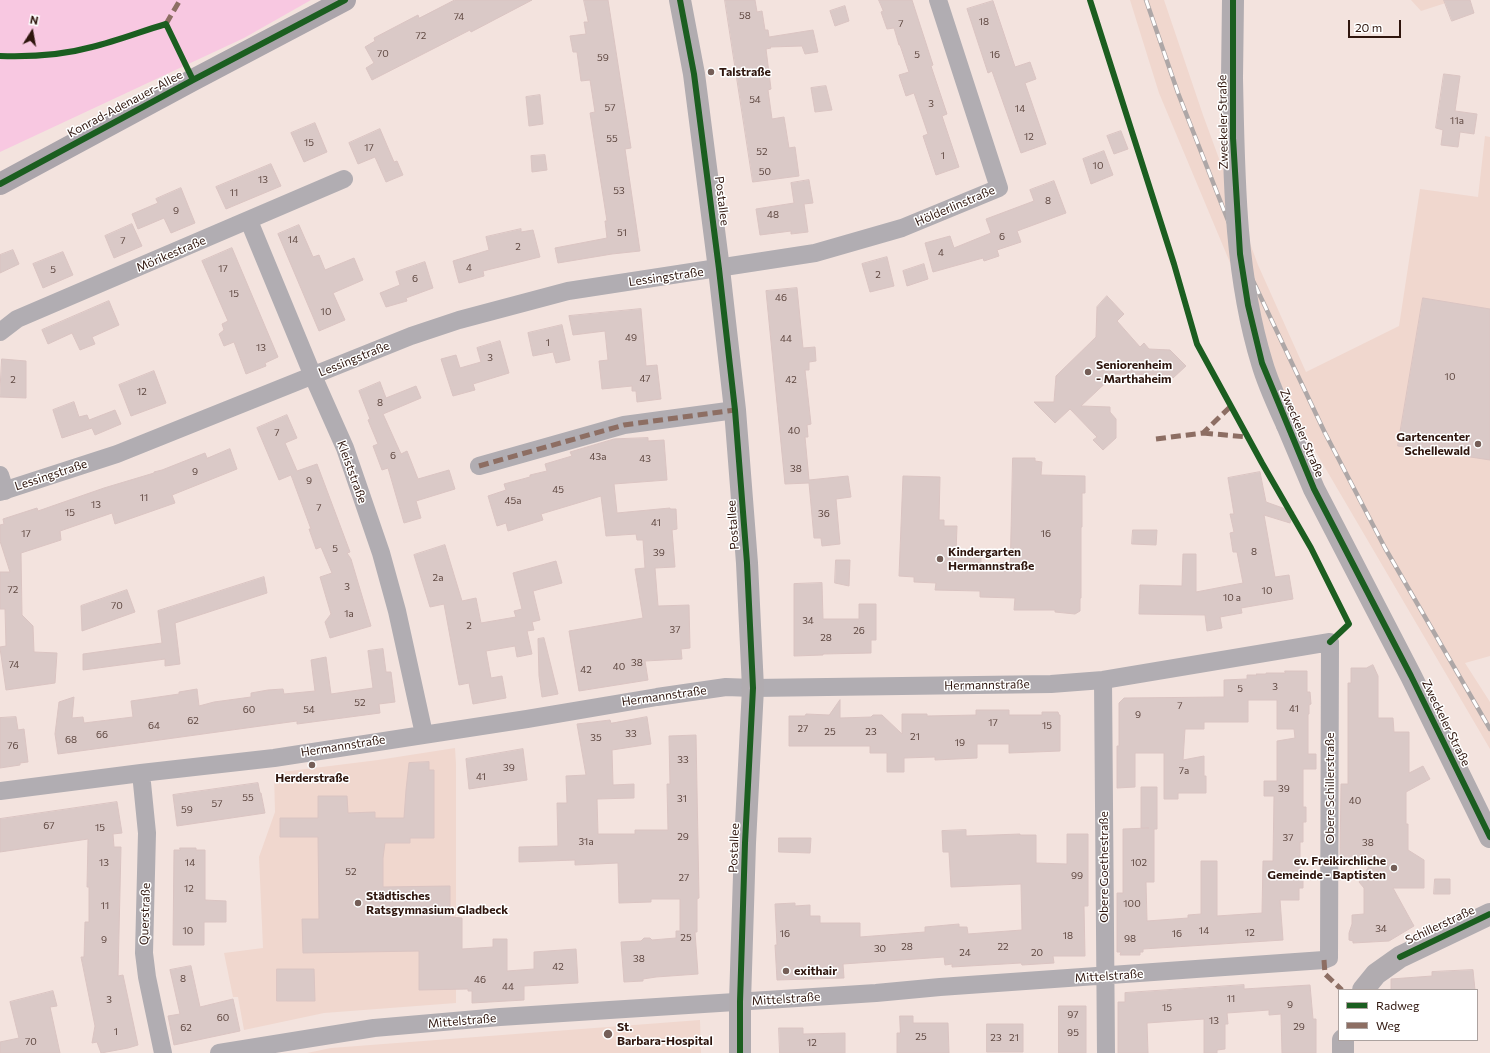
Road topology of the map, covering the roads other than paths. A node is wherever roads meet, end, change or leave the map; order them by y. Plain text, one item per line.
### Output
1 (345, 0) edge
2 (680, 0) edge
3 (938, 0) edge
4 (1233, 0) edge
5 (344, 179) dead end
6 (0, 184) edge
7 (249, 221) junction
8 (719, 269) junction
9 (0, 332) edge
10 (313, 376) junction
11 (735, 410) junction
12 (479, 466) dead end
13 (2, 486) edge
14 (1330, 642) joint
15 (1103, 680) junction
16 (753, 688) junction
17 (424, 734) junction
18 (141, 773) junction
19 (0, 791) edge
20 (1490, 837) edge
21 (1490, 914) edge
22 (1330, 958) joint
23 (1105, 976) junction
24 (1364, 989) edge
25 (740, 1002) junction
26 (1343, 1041) edge
27 (163, 1053) edge
28 (219, 1053) edge
29 (740, 1053) edge
30 (1106, 1053) edge
31 (1342, 1053) edge

1 - 6 main road, Konrad-Adenauer-Allee
2 - 8 street, Postallee
3 - 8 street, Hölderlinstraße
4 - 20 street, Zweckeler Straße, bridge
5 - 7 street, Mörikestraße
7 - 9 street, Mörikestraße
7 - 10 street, Kleiststraße
8 - 10 street, Lessingstraße
8 - 11 street, Postallee
10 - 13 street, Lessingstraße
10 - 17 street, Kleiststraße
11 - 12 street
11 - 16 street, Postallee
14 - 15 street, Hermannstraße
14 - 22 street, Obere Schillerstraße
15 - 16 street, Hermannstraße
15 - 23 street, Obere Goethestraße
16 - 17 street, Hermannstraße
16 - 25 street, Postallee
17 - 18 street, Hermannstraße
18 - 19 street, Hermannstraße
18 - 27 street, Querstraße
21 - 24 street, Schillerstraße
22 - 23 street, Mittelstraße
23 - 25 street, Mittelstraße
23 - 30 street, Obere Goethestraße
25 - 28 street, Mittelstraße
25 - 29 street, Postallee
26 - 31 street

